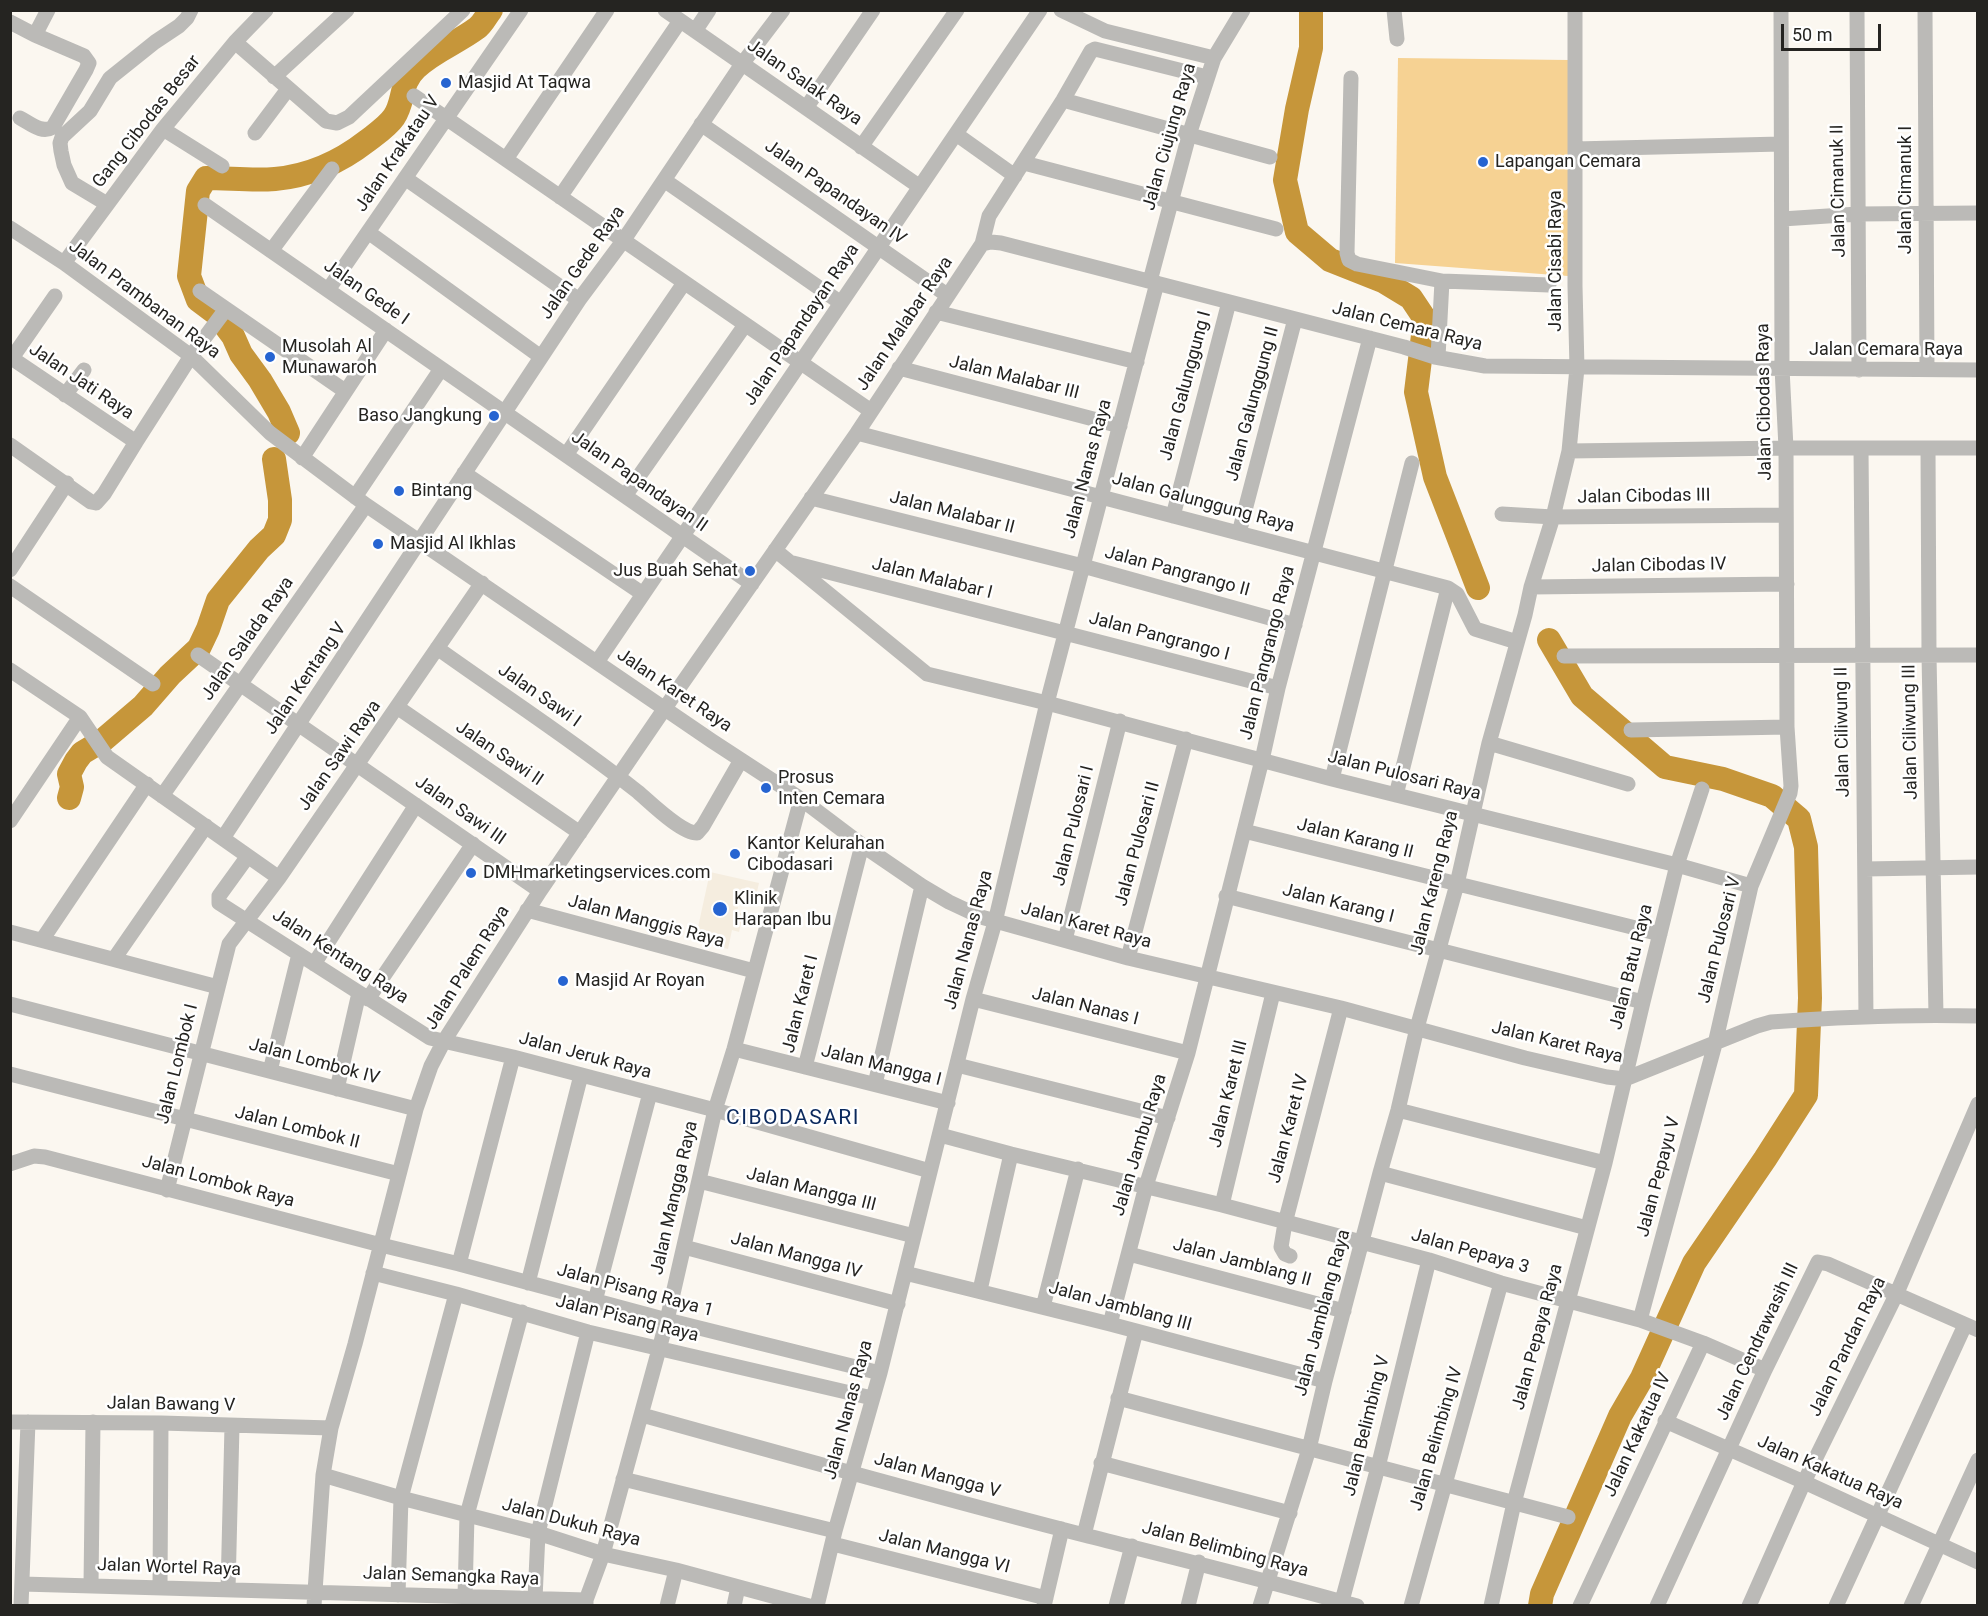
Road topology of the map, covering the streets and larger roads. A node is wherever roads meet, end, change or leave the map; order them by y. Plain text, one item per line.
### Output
1 (48, 10) edge
2 (190, 10) edge
3 (267, 10) edge
4 (347, 10) edge
5 (464, 10) edge
6 (521, 10) edge
7 (607, 10) edge
8 (665, 10) edge
9 (709, 10) edge
10 (783, 10) edge
11 (873, 10) edge
12 (957, 10) edge
13 (1040, 10) edge
14 (1061, 10) edge
15 (1243, 10) edge
16 (1394, 10) edge
17 (1575, 10) edge
18 (1781, 10) edge
19 (1857, 10) edge
20 (1925, 10) edge
21 (680, 21) junction
22 (10, 22) edge
23 (695, 31) junction
24 (35, 35) junction
25 (1397, 39) dead end
26 (235, 42) junction
27 (1214, 58) junction
28 (742, 64) junction
29 (274, 77) junction
30 (1207, 77) junction
31 (1351, 78) dead end
32 (288, 89) junction
33 (414, 96) dead end
34 (1064, 100) junction
35 (806, 108) junction
36 (20, 118) dead end
37 (446, 118) junction
38 (702, 124) junction
39 (163, 129) junction
40 (255, 133) dead end
41 (956, 134) junction
42 (1189, 135) junction
43 (1782, 144) junction
44 (861, 147) junction
45 (1575, 149) junction
46 (1270, 157) dead end
47 (506, 159) junction
48 (222, 166) dead end
49 (332, 169) dead end
50 (1020, 169) junction
51 (405, 178) junction
52 (664, 180) junction
53 (920, 187) junction
54 (560, 197) junction
55 (1171, 202) junction
56 (107, 204) junction
57 (205, 205) dead end
58 (1977, 213) edge
59 (1858, 214) junction
60 (1926, 214) junction
61 (1782, 219) junction
62 (10, 228) edge
63 (1276, 230) dead end
64 (368, 232) junction
65 (623, 240) junction
66 (982, 244) junction
67 (879, 247) junction
68 (271, 251) junction
69 (64, 263) junction
70 (1442, 280) junction
71 (1154, 282) junction
72 (684, 283) junction
73 (1549, 285) dead end
74 (328, 290) junction
75 (200, 291) dead end
76 (947, 295) junction
77 (55, 296) dead end
78 (579, 300) junction
79 (1229, 302) junction
80 (841, 303) junction
81 (226, 309) junction
82 (936, 312) junction
83 (1296, 319) junction
84 (745, 325) junction
85 (386, 330) junction
86 (1370, 338) junction
87 (191, 356) junction
88 (541, 357) junction
89 (1436, 357) junction
90 (11, 358) edge
91 (1137, 362) junction
92 (800, 363) junction
93 (899, 368) junction
94 (1577, 368) junction
95 (1782, 368) junction
96 (441, 369) junction
97 (1927, 369) junction
98 (84, 370) dead end
99 (1859, 370) junction
100 (1977, 370) edge
101 (345, 390) junction
102 (65, 395) junction
103 (871, 411) junction
104 (504, 412) junction
105 (1120, 426) junction
106 (857, 433) junction
107 (136, 442) junction
108 (12, 448) edge
109 (1786, 448) junction
110 (1860, 448) junction
111 (1928, 448) junction
112 (1977, 448) edge
113 (1569, 451) junction
114 (298, 454) junction
115 (566, 455) junction
116 (1412, 463) dead end
117 (464, 473) junction
118 (67, 483) junction
119 (625, 496) junction
120 (1101, 497) junction
121 (811, 498) junction
122 (361, 501) junction
123 (1502, 514) dead end
124 (1786, 515) junction
125 (1173, 516) junction
126 (1553, 518) junction
127 (1239, 533) junction
128 (683, 536) junction
129 (421, 542) junction
130 (775, 550) junction
131 (1313, 552) junction
132 (789, 562) junction
133 (1083, 566) junction
134 (10, 570) edge
135 (1384, 570) junction
136 (482, 584) junction
137 (752, 584) junction
138 (1787, 584) junction
139 (10, 586) edge
140 (1531, 587) junction
141 (1448, 588) junction
142 (643, 594) junction
143 (1295, 625) junction
144 (1065, 633) junction
145 (1515, 641) junction
146 (437, 648) junction
147 (198, 655) dead end
148 (1862, 655) junction
149 (1929, 655) junction
150 (1977, 655) edge
151 (1564, 656) dead end
152 (1788, 656) junction
153 (597, 662) junction
154 (13, 678) edge
155 (241, 683) junction
156 (153, 684) dead end
157 (1278, 688) junction
158 (1047, 703) junction
159 (397, 707) junction
160 (665, 708) junction
161 (83, 722) junction
162 (1120, 722) junction
163 (300, 724) junction
164 (1787, 727) junction
165 (1631, 730) dead end
166 (1186, 738) junction
167 (1489, 743) junction
168 (741, 760) junction
169 (1262, 760) junction
170 (358, 764) junction
171 (618, 777) junction
172 (1332, 779) junction
173 (147, 784) junction
174 (1628, 784) dead end
175 (1702, 789) dead end
176 (1790, 793) joint
177 (1396, 795) junction
178 (162, 796) junction
179 (801, 799) junction
180 (416, 805) junction
181 (1473, 813) junction
182 (10, 821) edge
183 (206, 826) junction
184 (1244, 831) junction
185 (580, 832) junction
186 (224, 838) junction
187 (473, 844) junction
188 (862, 845) junction
189 (248, 856) junction
190 (1677, 865) junction
191 (1977, 867) edge
192 (1933, 868) junction
193 (1865, 869) junction
194 (279, 878) junction
195 (1457, 884) junction
196 (922, 886) junction
197 (1751, 886) junction
198 (540, 891) junction
199 (1226, 896) junction
200 (527, 910) junction
201 (248, 921) junction
202 (996, 922) junction
203 (10, 932) edge
204 (1660, 934) junction
205 (42, 940) junction
206 (1065, 940) junction
207 (228, 949) joint
208 (1439, 951) junction
209 (299, 954) junction
210 (1128, 958) junction
211 (114, 959) junction
212 (314, 963) junction
213 (754, 971) junction
214 (1206, 977) junction
215 (218, 987) junction
216 (1273, 993) junction
217 (364, 996) junction
218 (973, 999) junction
219 (1643, 1002) junction
220 (10, 1004) edge
221 (1341, 1008) junction
222 (1936, 1015) junction
223 (1977, 1016) edge
224 (1866, 1017) junction
225 (1418, 1028) junction
226 (444, 1041) junction
227 (1715, 1044) junction
228 (734, 1049) junction
229 (201, 1053) junction
230 (1188, 1053) junction
231 (513, 1057) junction
232 (957, 1065) junction
233 (805, 1068) junction
234 (270, 1071) junction
235 (10, 1074) edge
236 (581, 1075) junction
237 (1625, 1079) junction
238 (875, 1084) junction
239 (337, 1089) junction
240 (650, 1093) junction
241 (948, 1103) junction
242 (1977, 1104) edge
243 (416, 1109) junction
244 (715, 1110) junction
245 (1398, 1110) junction
246 (1168, 1118) junction
247 (184, 1119) junction
248 (940, 1135) junction
249 (1011, 1154) junction
250 (1605, 1163) junction
251 (10, 1164) edge
252 (1078, 1170) junction
253 (930, 1171) junction
254 (1380, 1173) junction
255 (399, 1174) junction
256 (699, 1181) junction
257 (1146, 1186) junction
258 (167, 1190) junction
259 (1222, 1205) junction
260 (1285, 1223) junction
261 (1587, 1228) junction
262 (914, 1236) junction
263 (1363, 1242) junction
264 (684, 1247) junction
265 (1129, 1254) junction
266 (1290, 1256) dead end
267 (1429, 1260) junction
268 (376, 1261) junction
269 (459, 1264) junction
270 (905, 1273) junction
271 (1501, 1282) junction
272 (528, 1283) junction
273 (980, 1290) junction
274 (456, 1294) junction
275 (1896, 1295) junction
276 (1569, 1300) junction
277 (595, 1301) junction
278 (898, 1304) junction
279 (1043, 1307) junction
280 (1344, 1311) junction
281 (522, 1312) junction
282 (1640, 1320) junction
283 (1110, 1324) junction
284 (1971, 1327) edge
285 (1136, 1331) junction
286 (588, 1332) junction
287 (663, 1334) junction
288 (1703, 1343) junction
289 (1765, 1370) junction
290 (880, 1373) junction
291 (1325, 1381) junction
292 (872, 1398) junction
293 (1118, 1398) junction
294 (642, 1415) junction
295 (1665, 1421) junction
296 (10, 1422) edge
297 (28, 1422) junction
298 (93, 1422) junction
299 (161, 1423) junction
300 (232, 1426) junction
301 (331, 1428) junction
302 (1309, 1449) junction
303 (1729, 1450) junction
304 (1977, 1460) edge
305 (1101, 1463) junction
306 (1378, 1467) junction
307 (323, 1474) junction
308 (852, 1474) junction
309 (623, 1479) junction
310 (1804, 1482) junction
311 (1444, 1484) junction
312 (17, 1489) edge
313 (401, 1498) junction
314 (1514, 1503) junction
315 (1290, 1513) junction
316 (466, 1515) junction
317 (1877, 1515) junction
318 (1568, 1517) dead end
319 (1062, 1528) junction
320 (538, 1533) junction
321 (1084, 1535) junction
322 (834, 1538) junction
323 (1938, 1543) junction
324 (1132, 1546) junction
325 (603, 1554) junction
326 (1198, 1562) junction
327 (1977, 1562) edge
328 (676, 1570) junction
329 (1267, 1580) junction
330 (22, 1584) junction
331 (91, 1585) junction
332 (738, 1587) junction
333 (160, 1588) junction
334 (228, 1590) junction
335 (398, 1595) junction
336 (465, 1597) junction
337 (314, 1599) edge
338 (535, 1599) junction
339 (1045, 1602) edge
340 (586, 1603) edge
341 (1349, 1603) edge
342 (21, 1605) edge
343 (667, 1605) edge
344 (734, 1605) edge
345 (809, 1605) edge
346 (817, 1605) edge
347 (1116, 1605) edge
348 (1188, 1605) edge
349 (1260, 1605) edge
350 (1412, 1605) edge
351 (1491, 1605) edge
352 (1580, 1605) edge
353 (1657, 1605) edge
354 (1749, 1605) edge
355 (1836, 1605) edge
356 (1911, 1605) edge

1 - 24 street
2 - 56 street
3 - 26 street, Gang Cibodas Besar
4 - 29 street
5 - 32 street
6 - 37 street, Jalan Krakatau V
7 - 47 street
8 - 21 street, Jalan Salak Raya
9 - 23 street
10 - 28 street, Jalan Gede Raya
11 - 35 street
12 - 44 street
13 - 41 street, Jalan Papandayan Raya
14 - 27 street
15 - 27 street, Jalan Ciujung Raya
16 - 25 street
17 - 45 street, Jalan Cisabi Raya
18 - 43 street, Jalan Cibodas Raya
19 - 59 street, Jalan Cimanuk II
20 - 60 street, Jalan Cimanuk I
21 - 23 street, Jalan Salak Raya
21 - 54 street
22 - 24 street
23 - 28 street, Jalan Salak Raya
24 - 36 street
26 - 29 street
26 - 39 street, Gang Cibodas Besar
27 - 30 street, Jalan Ciujung Raya
28 - 35 street, Jalan Salak Raya
28 - 38 street, Jalan Gede Raya
29 - 32 street
30 - 34 street, Jalan Malabar Raya
30 - 42 street, Jalan Ciujung Raya
31 - 70 street
32 - 40 street
33 - 37 street
34 - 42 street
34 - 50 street, Jalan Malabar Raya
35 - 44 street, Jalan Salak Raya
37 - 47 street
37 - 51 street, Jalan Krakatau V
38 - 52 street, Jalan Gede Raya
38 - 67 street, Jalan Papandayan IV
39 - 48 street
39 - 56 street, Gang Cibodas Besar
41 - 50 street
41 - 53 street, Jalan Papandayan Raya
42 - 46 street
42 - 55 street, Jalan Ciujung Raya
43 - 45 street
43 - 61 street, Jalan Cibodas Raya
44 - 53 street, Jalan Salak Raya
45 - 94 street, Jalan Cisabi Raya
47 - 54 street
49 - 68 street
50 - 55 street
50 - 66 street, Jalan Malabar Raya
51 - 64 street, Jalan Krakatau V
51 - 78 street
52 - 65 street, Jalan Gede Raya
52 - 80 street
53 - 67 street, Jalan Papandayan Raya
54 - 65 street
55 - 63 street
55 - 71 street, Jalan Ciujung Raya
56 - 69 street, Gang Cibodas Besar
57 - 68 street, Jalan Gede I
58 - 60 street
59 - 60 street
59 - 61 street
59 - 99 street, Jalan Cimanuk II
60 - 97 street, Jalan Cimanuk I
61 - 95 street, Jalan Cibodas Raya
62 - 69 street, Jalan Prambanan Raya
64 - 74 street, Jalan Krakatau V
64 - 88 street
65 - 72 street
65 - 78 street, Jalan Gede Raya
66 - 71 street, Jalan Cemara Raya
66 - 76 street, Jalan Malabar Raya
67 - 76 street, Jalan Papandayan IV
67 - 80 street, Jalan Papandayan Raya
68 - 74 street, Jalan Gede I
69 - 87 street, Jalan Prambanan Raya
70 - 73 street
70 - 89 street
71 - 79 street, Jalan Cemara Raya
71 - 91 street, Jalan Nanas Raya
72 - 84 street
72 - 115 street
74 - 85 street, Jalan Gede I
75 - 81 street
76 - 82 street, Jalan Malabar Raya
77 - 90 street
78 - 88 street, Jalan Gede Raya
79 - 83 street, Jalan Cemara Raya
79 - 125 street, Jalan Galunggung I
80 - 92 street, Jalan Papandayan Raya
81 - 87 street, Jalan Jati Raya
81 - 101 street
82 - 91 street
82 - 93 street, Jalan Malabar Raya
83 - 86 street, Jalan Cemara Raya
83 - 127 street, Jalan Galunggung II
84 - 92 street
84 - 119 street
85 - 96 street, Jalan Gede I
85 - 101 street
86 - 89 street, Jalan Cemara Raya
86 - 131 street, Jalan Pangrango Raya
87 - 107 street, Jalan Jati Raya
87 - 114 street, Jalan Prambanan Raya
88 - 104 street, Jalan Gede Raya
89 - 94 street, Jalan Cemara Raya
90 - 102 street, Jalan Jati Raya
91 - 105 street, Jalan Nanas Raya
92 - 103 street
92 - 128 street, Jalan Papandayan Raya
93 - 103 street, Jalan Malabar Raya
93 - 105 street, Jalan Malabar III
94 - 95 street, Jalan Cemara Raya
94 - 113 street
95 - 99 street, Jalan Cemara Raya
95 - 109 street, Jalan Cibodas Raya
96 - 104 street, Jalan Gede I
96 - 122 street, Jalan Salada Raya
97 - 99 street, Jalan Cemara Raya
97 - 100 street, Jalan Cemara Raya
98 - 102 street
101 - 114 street
102 - 107 street, Jalan Jati Raya
103 - 106 street, Jalan Malabar Raya
104 - 115 street, Jalan Papandayan II
104 - 117 street, Jalan Gede Raya
105 - 120 street, Jalan Nanas Raya
106 - 120 street, Jalan Galunggung Raya
106 - 121 street, Jalan Malabar Raya
107 - 118 street
108 - 118 street
109 - 110 street
109 - 113 street
109 - 124 street, Jalan Cibodas Raya
110 - 111 street
110 - 148 street, Jalan Ciliwung II
111 - 112 street
111 - 149 street, Jalan Ciliwung III
113 - 126 street
114 - 122 street, Jalan Karet Raya
115 - 119 street, Jalan Papandayan II
116 - 135 street
117 - 129 street, Jalan Gede Raya
117 - 142 street
118 - 134 street
119 - 128 street, Jalan Papandayan II
120 - 125 street, Jalan Galunggung Raya
120 - 133 street, Jalan Nanas Raya
121 - 130 street, Jalan Malabar Raya
121 - 133 street, Jalan Malabar II
122 - 129 street, Jalan Karet Raya
122 - 155 street, Jalan Salada Raya
123 - 126 street, Jalan Cibodas III
124 - 126 street, Jalan Cibodas III
124 - 138 street, Jalan Cibodas Raya
125 - 127 street, Jalan Galunggung Raya
126 - 140 street
127 - 131 street, Jalan Galunggung Raya
128 - 137 street, Jalan Papandayan II
128 - 142 street, Jalan Papandayan Raya
129 - 136 street, Jalan Karet Raya
129 - 163 street, Jalan Kentang V
130 - 132 street, Jalan Pulosari Raya
130 - 137 street, Jalan Malabar Raya
131 - 135 street, Jalan Galunggung Raya
131 - 143 street, Jalan Pangrango Raya
132 - 144 street, Jalan Malabar I
132 - 158 street, Jalan Pulosari Raya
133 - 143 street, Jalan Pangrango II
133 - 144 street, Jalan Nanas Raya
135 - 141 street, Jalan Galunggung Raya
135 - 172 street
136 - 146 street, Jalan Sawi Raya
136 - 153 street, Jalan Karet Raya
137 - 160 street, Jalan Malabar Raya
138 - 140 street, Jalan Cibodas IV
138 - 152 street, Jalan Cibodas Raya
139 - 156 street
140 - 145 street, Jalan Kareng Raya
141 - 145 street
141 - 177 street
142 - 153 street, Jalan Papandayan Raya
143 - 157 street, Jalan Pangrango Raya
144 - 157 street, Jalan Pangrango I
144 - 158 street, Jalan Nanas Raya
145 - 167 street, Jalan Kareng Raya
146 - 159 street, Jalan Sawi Raya
146 - 171 street, Jalan Sawi I
147 - 155 street, Jalan Sawi III
148 - 149 street
148 - 152 street
148 - 193 street, Jalan Ciliwung II
149 - 150 street
149 - 192 street, Jalan Ciliwung III
151 - 152 street
152 - 164 street, Jalan Cibodas Raya
153 - 160 street, Jalan Karet Raya
154 - 161 street
155 - 163 street, Jalan Sawi III
155 - 178 street, Jalan Salada Raya
157 - 169 street, Jalan Pangrango Raya
158 - 162 street, Jalan Pulosari Raya
158 - 202 street, Jalan Nanas Raya
159 - 170 street, Jalan Sawi Raya
159 - 185 street, Jalan Sawi II
160 - 168 street, Jalan Karet Raya
160 - 171 street, Jalan Palem Raya
161 - 173 street
161 - 182 street
162 - 166 street, Jalan Pulosari Raya
162 - 206 street, Jalan Pulosari I
163 - 170 street, Jalan Sawi III
163 - 186 street, Jalan Kentang V
164 - 165 street
164 - 176 street, Jalan Cibodas Raya
166 - 169 street, Jalan Pulosari Raya
166 - 210 street, Jalan Pulosari II
167 - 174 street
167 - 181 street, Jalan Kareng Raya
168 - 171 street, Jalan Sawi I
168 - 179 street, Jalan Karet Raya
169 - 172 street, Jalan Pulosari Raya
169 - 184 street, Jalan Pangrango Raya
170 - 180 street, Jalan Sawi III
170 - 194 street, Jalan Sawi Raya
171 - 185 street, Jalan Palem Raya
172 - 177 street, Jalan Pulosari Raya
173 - 178 street
173 - 205 street
175 - 190 street, Jalan Batu Raya
176 - 197 street, Jalan Pulosari V
177 - 181 street, Jalan Pulosari Raya
178 - 183 street
179 - 188 street, Jalan Karet Raya
179 - 213 street, Jalan Mangga Raya
180 - 187 street, Jalan Sawi III
180 - 212 street
181 - 190 street, Jalan Pulosari Raya
181 - 195 street, Jalan Kareng Raya
183 - 186 street
183 - 211 street
184 - 195 street, Jalan Karang II
184 - 199 street, Jalan Pangrango Raya
185 - 198 street, Jalan Palem Raya
186 - 189 street
187 - 198 street, Jalan Sawi III
187 - 217 street
188 - 196 street, Jalan Karet Raya
188 - 233 street, Jalan Karet I
189 - 194 street
189 - 201 street, Jalan Kentang Raya
190 - 197 street, Jalan Pulosari Raya
190 - 204 street, Jalan Batu Raya
191 - 192 street
192 - 193 street
192 - 222 street, Jalan Ciliwung III
193 - 224 street, Jalan Ciliwung II
194 - 201 street, Jalan Sawi Raya
195 - 204 street, Jalan Karang II
195 - 208 street, Jalan Kareng Raya
196 - 202 street, Jalan Karet Raya
196 - 238 street
197 - 227 street, Jalan Pulosari V
198 - 200 street, Jalan Palem Raya
199 - 208 street, Jalan Karang I
199 - 214 street, Jalan Pangrango Raya
200 - 213 street, Jalan Manggis Raya
200 - 226 street, Jalan Palem Raya
201 - 207 street, Jalan Sawi Raya
201 - 209 street, Jalan Kentang Raya
202 - 206 street, Jalan Karet Raya
202 - 218 street, Jalan Nanas Raya
203 - 205 street
204 - 219 street, Jalan Batu Raya
205 - 211 street
206 - 210 street, Jalan Karet Raya
207 - 215 street, Jalan Lombok I
208 - 219 street, Jalan Karang I
208 - 225 street, Jalan Kareng Raya
209 - 212 street, Jalan Kentang Raya
209 - 234 street
210 - 214 street, Jalan Karet Raya
211 - 215 street
212 - 217 street, Jalan Kentang Raya
213 - 228 street, Jalan Mangga Raya
214 - 216 street, Jalan Karet Raya
214 - 230 street, Jalan Jambu Raya
215 - 229 street, Jalan Lombok I
216 - 221 street, Jalan Karet Raya
216 - 259 street, Jalan Karet III
217 - 226 street, Jalan Kentang Raya
217 - 239 street
218 - 230 street, Jalan Nanas I
218 - 232 street, Jalan Nanas Raya
219 - 237 street, Jalan Batu Raya
220 - 229 street, Jalan Lombok IV
221 - 225 street, Jalan Karet Raya
221 - 260 street, Jalan Karet IV
222 - 223 street, Jalan Karet Raya
222 - 224 street, Jalan Karet Raya
224 - 227 street, Jalan Karet Raya
225 - 237 street, Jalan Karet Raya
225 - 245 street, Jalan Jamblang Raya
226 - 231 street, Jalan Jeruk Raya
226 - 243 street, Jalan Palem Raya
227 - 237 street, Jalan Karet Raya
227 - 282 street, Jalan Pepayu V
228 - 233 street, Jalan Mangga I
228 - 244 street, Jalan Mangga Raya
229 - 234 street, Jalan Lombok IV
229 - 247 street, Jalan Lombok I
230 - 246 street, Jalan Jambu Raya
231 - 236 street, Jalan Jeruk Raya
231 - 269 street
232 - 241 street, Jalan Nanas Raya
232 - 246 street
233 - 238 street, Jalan Mangga I
234 - 239 street, Jalan Lombok IV
235 - 247 street, Jalan Lombok II
236 - 240 street, Jalan Jeruk Raya
236 - 272 street
237 - 250 street, Jalan Pepaya Raya
238 - 241 street, Jalan Mangga I
239 - 243 street, Jalan Lombok IV
240 - 244 street, Jalan Jeruk Raya
240 - 277 street
241 - 248 street, Jalan Nanas Raya
242 - 275 street, Jalan Pandan Raya
243 - 255 street, Jalan Palem Raya
244 - 253 street, Jalan Jeruk Raya
244 - 256 street, Jalan Mangga Raya
245 - 250 street
245 - 254 street, Jalan Jamblang Raya
246 - 257 street, Jalan Jambu Raya
247 - 255 street, Jalan Lombok II
247 - 258 street, Jalan Lombok I
248 - 249 street, Jalan Pepaya 3
248 - 253 street, Jalan Nanas Raya
249 - 252 street, Jalan Pepaya 3
249 - 273 street
250 - 261 street, Jalan Pepaya Raya
251 - 258 street, Jalan Lombok Raya
252 - 257 street, Jalan Pepaya 3
252 - 279 street
253 - 262 street, Jalan Nanas Raya
254 - 261 street
254 - 263 street, Jalan Jamblang Raya
255 - 268 street, Jalan Palem Raya
256 - 262 street, Jalan Mangga III
256 - 264 street, Jalan Mangga Raya
257 - 259 street, Jalan Pepaya 3
257 - 265 street, Jalan Jambu Raya
258 - 268 street, Jalan Lombok Raya
259 - 260 street, Jalan Pepaya 3
260 - 263 street, Jalan Pepaya 3
260 - 266 street, Jalan Karet IV
261 - 276 street, Jalan Pepaya Raya
262 - 270 street, Jalan Nanas Raya
263 - 267 street, Jalan Pepaya 3
263 - 280 street, Jalan Jamblang Raya
264 - 278 street, Jalan Mangga IV
264 - 287 street, Jalan Mangga Raya
265 - 280 street, Jalan Jamblang II
265 - 283 street, Jalan Jambu Raya
267 - 271 street, Jalan Pepaya 3
267 - 306 street, Jalan Belimbing V
268 - 269 street, Jalan Pisang Raya 1
268 - 274 street, Jalan Pisang Raya
268 - 301 street, Jalan Palem Raya
269 - 272 street, Jalan Pisang Raya 1
270 - 273 street, Jalan Jamblang III
270 - 278 street, Jalan Nanas Raya
271 - 276 street, Jalan Pepaya 3
271 - 311 street, Jalan Belimbing IV
272 - 277 street, Jalan Pisang Raya 1
273 - 279 street, Jalan Jamblang III
274 - 281 street, Jalan Pisang Raya
274 - 313 street
275 - 284 street
275 - 289 street, Jalan Cendrawasih III
275 - 310 street, Jalan Pandan Raya
276 - 282 street, Jalan Pepaya 3
276 - 314 street, Jalan Pepaya Raya
277 - 287 street, Jalan Pisang Raya 1
278 - 290 street, Jalan Nanas Raya
279 - 283 street, Jalan Jamblang III
280 - 291 street, Jalan Jamblang Raya
281 - 286 street, Jalan Pisang Raya
281 - 316 street
282 - 288 street, Jalan Pepaya 3
283 - 285 street, Jalan Jamblang III
284 - 317 street
285 - 291 street, Jalan Jamblang III
285 - 293 street
286 - 287 street, Jalan Pisang Raya
286 - 320 street
287 - 290 street, Jalan Pisang Raya 1
287 - 292 street, Jalan Pisang Raya
287 - 294 street, Jalan Mangga Raya
288 - 289 street
288 - 295 street, Jalan Kakatua IV
289 - 303 street, Jalan Cendrawasih III
290 - 292 street, Jalan Nanas Raya
291 - 302 street, Jalan Jamblang Raya
292 - 308 street, Jalan Nanas Raya
293 - 302 street
293 - 305 street
294 - 308 street, Jalan Mangga V
294 - 309 street, Jalan Mangga Raya
295 - 303 street, Jalan Kakatua Raya
295 - 352 street, Jalan Kakatua IV
296 - 297 street, Jalan Bawang V
297 - 298 street, Jalan Bawang V
297 - 312 street
298 - 299 street, Jalan Bawang V
298 - 331 street
299 - 300 street, Jalan Bawang V
299 - 333 street
300 - 301 street, Jalan Bawang V
300 - 334 street
301 - 307 street, Jalan Palem Raya
302 - 306 street
302 - 315 street, Jalan Jamblang Raya
303 - 310 street, Jalan Kakatua Raya
303 - 353 street, Jalan Cendrawasih III
304 - 323 street
305 - 315 street
305 - 321 street
306 - 311 street
306 - 341 street, Jalan Belimbing V
307 - 313 street, Jalan Dukuh Raya
307 - 337 street, Jalan Palem Raya
308 - 319 street, Jalan Mangga V
308 - 322 street, Jalan Nanas Raya
309 - 322 street, Jalan Mangga VI
309 - 325 street, Jalan Mangga Raya
310 - 317 street, Jalan Kakatua Raya
310 - 354 street, Jalan Pandan Raya
311 - 314 street
311 - 350 street, Jalan Belimbing IV
312 - 330 street
313 - 316 street, Jalan Dukuh Raya
313 - 335 street
314 - 318 street
314 - 351 street, Jalan Pepaya Raya
315 - 329 street, Jalan Jamblang Raya
316 - 320 street, Jalan Dukuh Raya
316 - 336 street
317 - 323 street, Jalan Kakatua Raya
317 - 355 street
319 - 321 street, Jalan Mangga V
319 - 339 street
320 - 325 street, Jalan Dukuh Raya
320 - 338 street
321 - 324 street, Jalan Belimbing Raya
322 - 339 street, Jalan Mangga VI
322 - 346 street, Jalan Nanas Raya
323 - 327 street, Jalan Kakatua Raya
323 - 356 street
324 - 326 street, Jalan Belimbing Raya
324 - 347 street
325 - 328 street, Jalan Dukuh Raya
325 - 340 street, Jalan Mangga Raya
326 - 329 street, Jalan Belimbing Raya
326 - 348 street
328 - 332 street, Jalan Dukuh Raya
328 - 343 street
329 - 341 street, Jalan Belimbing Raya
329 - 349 street, Jalan Jamblang Raya
330 - 331 street, Jalan Wortel Raya
330 - 342 street
331 - 333 street, Jalan Wortel Raya
332 - 344 street
332 - 345 street, Jalan Dukuh Raya
333 - 334 street, Jalan Wortel Raya
334 - 337 street, Jalan Wortel Raya
335 - 336 street, Jalan Semangka Raya
335 - 337 street, Jalan Semangka Raya
336 - 338 street, Jalan Semangka Raya
338 - 340 street, Jalan Semangka Raya

